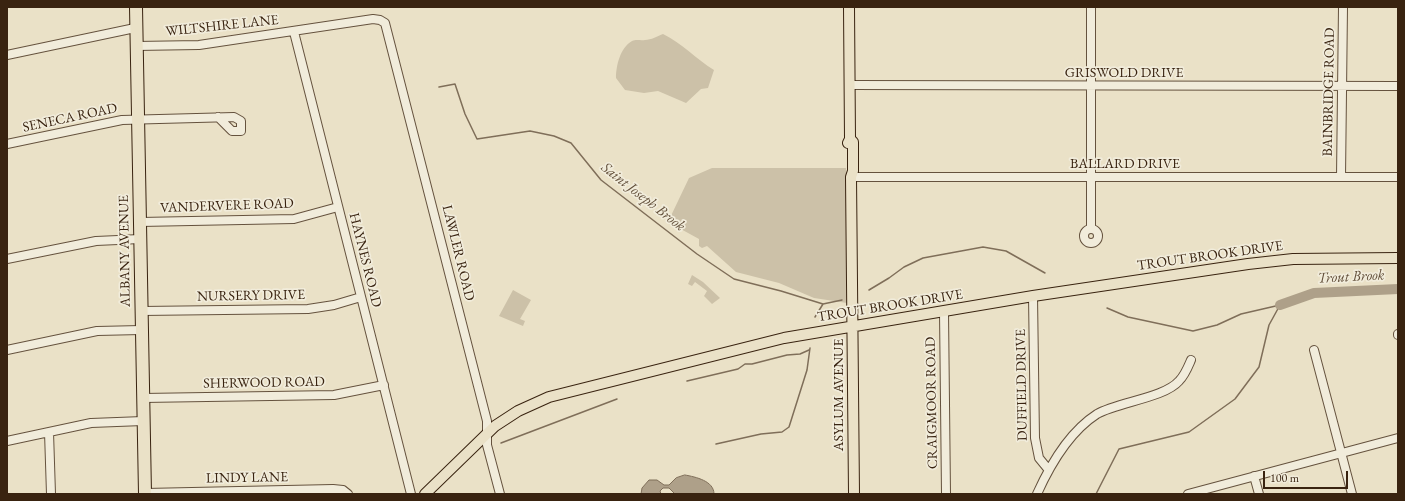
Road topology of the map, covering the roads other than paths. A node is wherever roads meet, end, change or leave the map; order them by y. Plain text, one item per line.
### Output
1 (136, 7) edge
2 (849, 7) edge
3 (1091, 7) edge
4 (1343, 7) edge
5 (383, 21) joint
6 (135, 28) junction
7 (294, 32) junction
8 (136, 46) junction
9 (7, 55) edge
10 (850, 85) junction
11 (1091, 86) junction
12 (1342, 86) junction
13 (1398, 86) edge
14 (218, 118) dead end
15 (138, 119) junction
16 (7, 144) edge
17 (851, 177) junction
18 (1090, 177) junction
19 (1341, 177) junction
20 (1398, 177) edge
21 (338, 207) junction
22 (140, 222) junction
23 (1091, 228) dead end
24 (140, 239) junction
25 (1398, 258) edge
26 (7, 259) edge
27 (1033, 296) junction
28 (361, 297) junction
29 (141, 311) junction
30 (944, 312) junction
31 (853, 326) junction
32 (141, 330) junction
33 (7, 350) edge
34 (1314, 350) dead end
35 (1191, 360) dead end
36 (384, 385) junction
37 (143, 398) junction
38 (143, 421) junction
39 (49, 432) junction
40 (487, 434) junction
41 (1398, 438) edge
42 (7, 441) edge
43 (1342, 454) junction
44 (1048, 469) junction
45 (1254, 476) junction
46 (51, 494) edge
47 (145, 494) edge
48 (348, 494) edge
49 (412, 494) edge
50 (425, 494) edge
51 (500, 494) edge
52 (854, 494) edge
53 (946, 494) edge
54 (1037, 494) edge
55 (1188, 494) edge
56 (1259, 494) edge
57 (1352, 494) edge

1 - 6 highway, ALBANY AVENUE
2 - 10 main road, ASYLUM AVENUE
3 - 11 street
4 - 12 street, BAINBRIDGE ROAD
5 - 7 street, WILTSHIRE LANE
5 - 40 street, LAWLER ROAD
6 - 8 highway, ALBANY AVENUE
6 - 9 street
7 - 8 street, WILTSHIRE LANE
7 - 21 street, HAYNES ROAD
8 - 15 highway, ALBANY AVENUE
10 - 11 street, GRISWOLD DRIVE
10 - 17 main road, ASYLUM AVENUE
11 - 12 street, GRISWOLD DRIVE
11 - 18 street
12 - 13 street, GRISWOLD DRIVE
12 - 19 street, BAINBRIDGE ROAD
14 - 15 street, SENECA ROAD
15 - 16 street, SENECA ROAD
15 - 22 highway, ALBANY AVENUE
17 - 18 street, BALLARD DRIVE
17 - 31 main road, ASYLUM AVENUE
18 - 19 street, BALLARD DRIVE
18 - 23 street
19 - 20 street, BALLARD DRIVE
21 - 22 street, VANDERVERE ROAD
21 - 28 street, HAYNES ROAD
22 - 24 highway, ALBANY AVENUE
24 - 26 street
24 - 29 highway, ALBANY AVENUE
25 - 27 main road, TROUT BROOK DRIVE
27 - 30 main road, TROUT BROOK DRIVE
27 - 44 street, DUFFIELD DRIVE
28 - 29 street, NURSERY DRIVE
28 - 36 street, HAYNES ROAD
29 - 32 highway, ALBANY AVENUE
30 - 31 main road, TROUT BROOK DRIVE
30 - 53 street, CRAIGMOOR ROAD
31 - 40 main road, TROUT BROOK DRIVE
31 - 52 main road, ASYLUM AVENUE
32 - 33 street
32 - 37 highway, ALBANY AVENUE
34 - 43 street
35 - 44 street
36 - 37 street, SHERWOOD ROAD
36 - 49 street, HAYNES ROAD
37 - 38 highway, ALBANY AVENUE
38 - 39 street
38 - 47 highway, ALBANY AVENUE
39 - 42 street
39 - 46 street
40 - 50 main road, TROUT BROOK DRIVE
40 - 51 street, LAWLER ROAD
41 - 43 street
43 - 45 street
43 - 57 street
44 - 54 street
45 - 55 street
45 - 56 street
47 - 48 street, LINDY LANE

